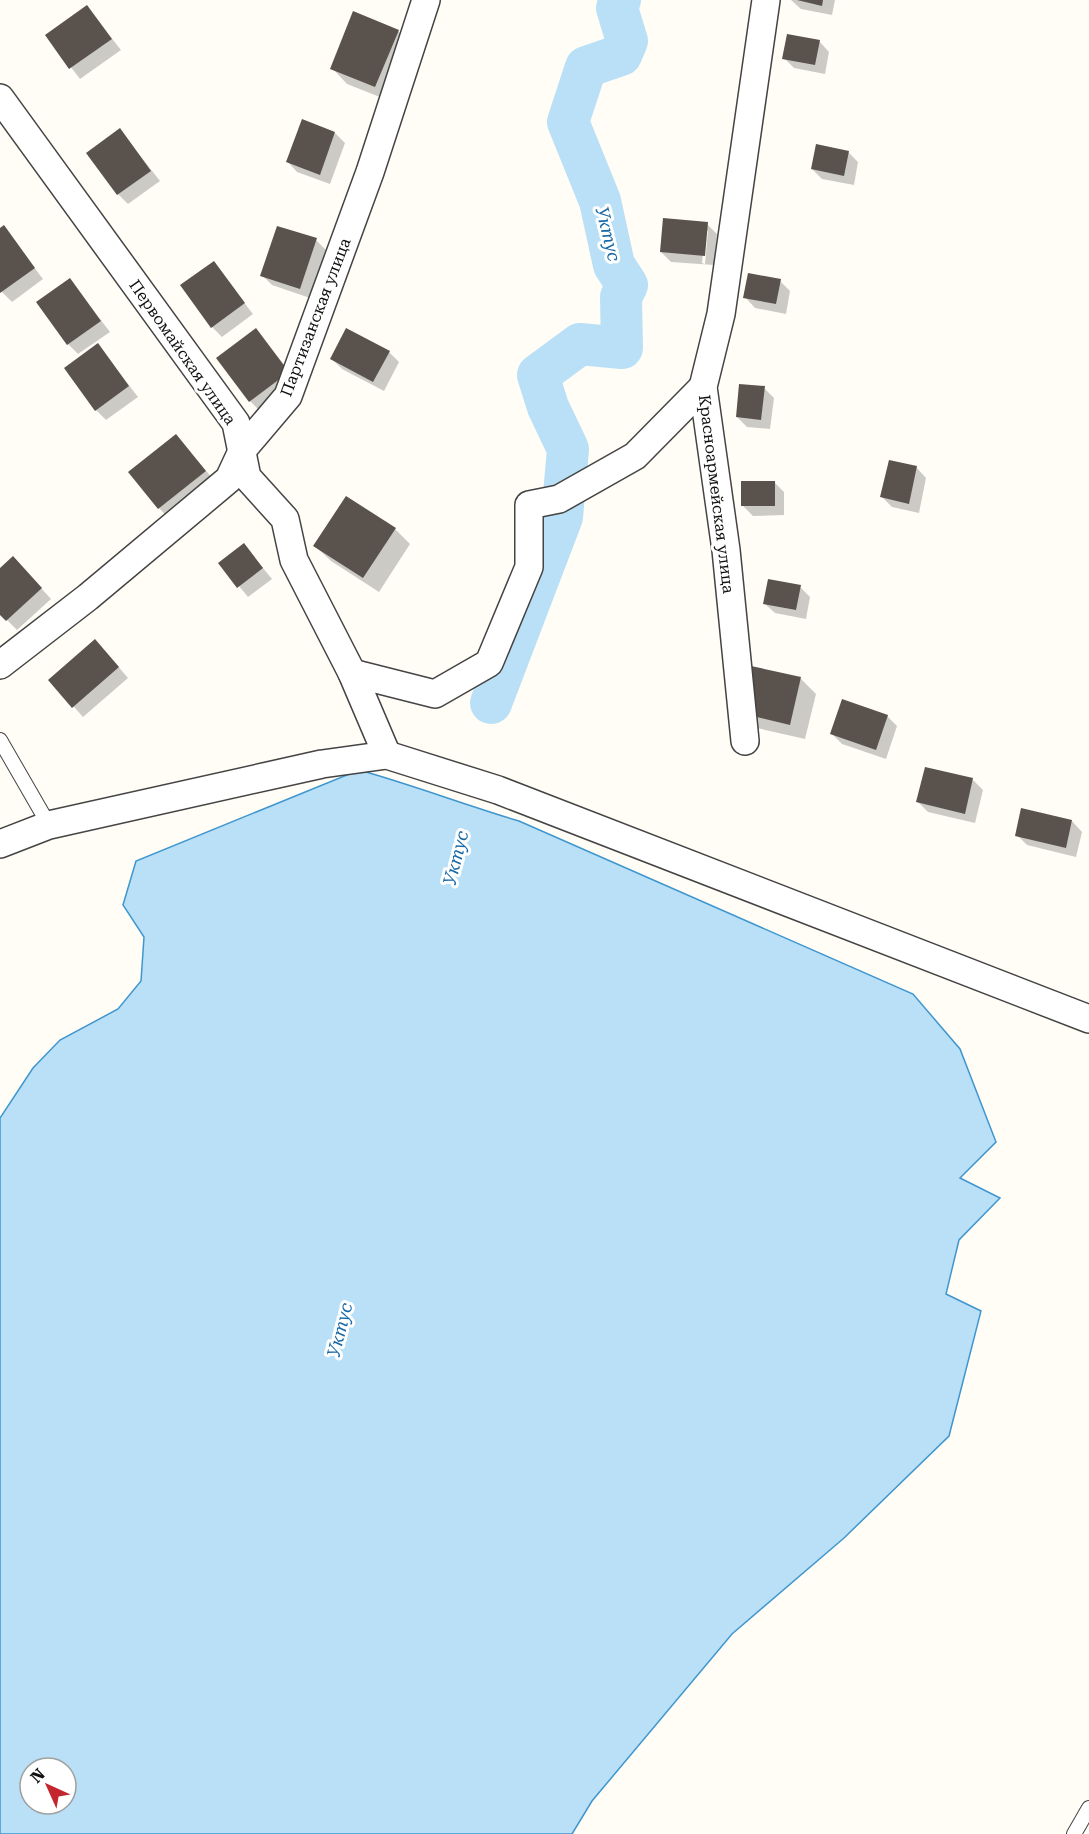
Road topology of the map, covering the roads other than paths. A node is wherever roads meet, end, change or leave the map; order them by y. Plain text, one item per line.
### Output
1 (426, 0) edge
2 (766, 0) edge
3 (0, 98) edge
4 (704, 387) junction
5 (243, 449) junction
6 (0, 665) edge
7 (352, 673) junction
8 (0, 740) edge
9 (745, 741) dead end
10 (387, 755) junction
11 (50, 825) junction
12 (0, 844) edge
13 (1089, 1019) edge
14 (1089, 1808) edge
15 (1074, 1834) edge

1 - 5 street, Партизанская улица
2 - 4 street, Красноармейская улица
3 - 5 street, Первомайская улица
4 - 7 street
4 - 9 street, Красноармейская улица
5 - 6 street, Партизанская улица
5 - 7 street, Первомайская улица
7 - 10 street, Первомайская улица
8 - 11 lane
10 - 11 street
10 - 13 street
11 - 12 street
14 - 15 lane

